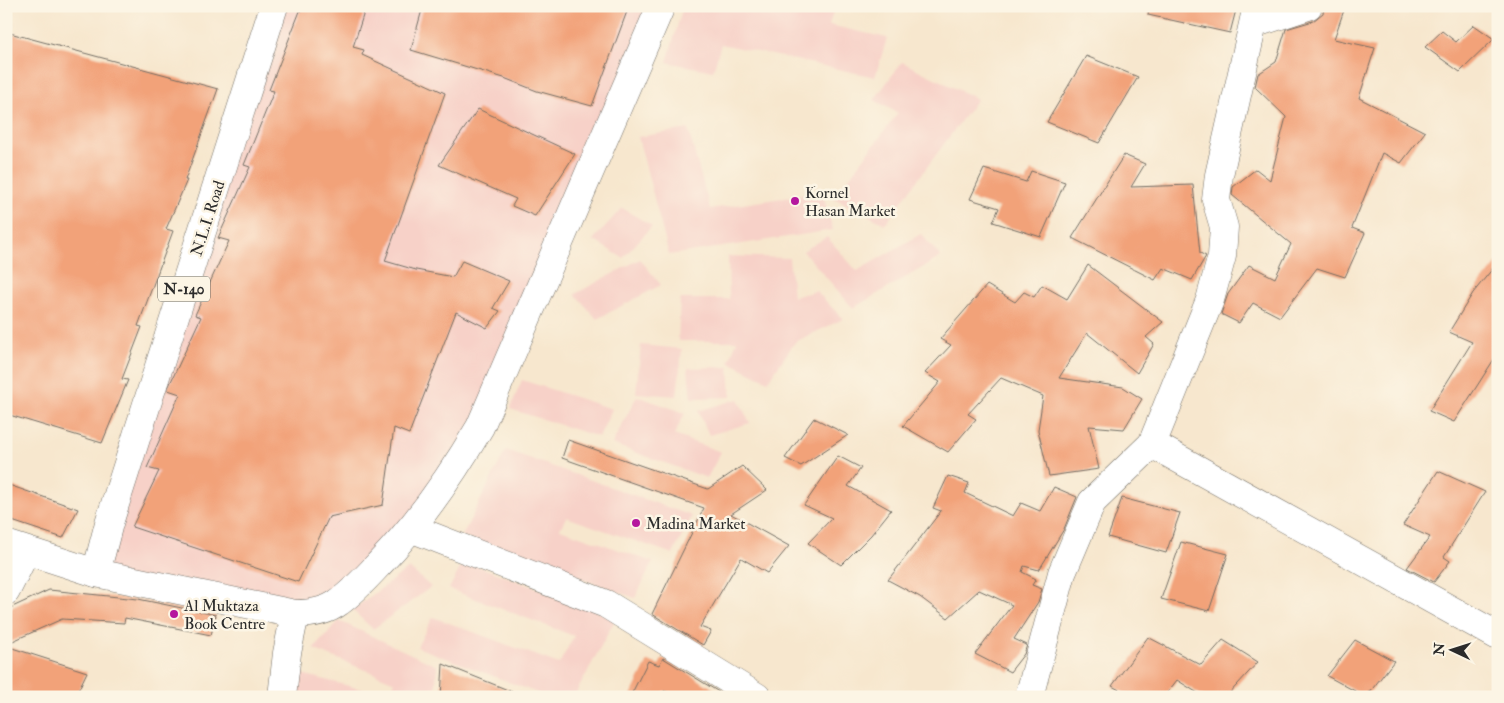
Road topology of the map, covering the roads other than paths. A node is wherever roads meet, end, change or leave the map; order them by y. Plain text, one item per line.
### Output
1 (274, 6) edge
2 (661, 6) edge
3 (1308, 6) edge
4 (1255, 15) edge
5 (1152, 444) junction
6 (412, 529) junction
7 (16, 548) edge
8 (96, 573) junction
9 (6, 591) edge
10 (295, 614) junction
11 (1498, 636) edge
12 (282, 697) edge
13 (757, 697) edge
14 (1029, 697) edge

1 - 8 main road, N.L.I. Road / N-140
2 - 6 main road
3 - 4 main road
4 - 5 main road
5 - 11 main road
5 - 14 main road
6 - 10 main road
6 - 13 main road
7 - 8 main road
7 - 9 main road
8 - 10 main road
10 - 12 main road

